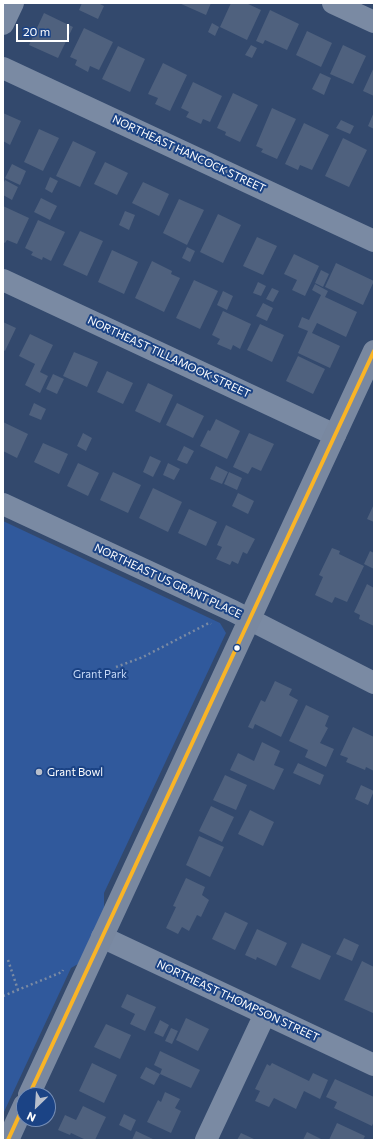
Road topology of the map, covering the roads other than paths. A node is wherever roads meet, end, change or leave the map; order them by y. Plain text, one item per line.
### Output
1 (13, 3) edge
2 (333, 3) edge
3 (374, 22) edge
4 (3, 24) edge
5 (3, 68) edge
6 (374, 241) edge
7 (3, 280) edge
8 (374, 351) edge
9 (335, 435) junction
10 (3, 504) edge
11 (249, 619) junction
12 (374, 683) edge
13 (102, 938) junction
14 (265, 1014) junction
15 (374, 1064) edge
16 (33, 1087) edge
17 (16, 1122) edge
18 (8, 1140) edge
19 (206, 1140) edge

1 - 4 street
2 - 3 street
5 - 6 street, NORTHEAST HANCOCK STREET
7 - 9 street, NORTHEAST TILLAMOOK STREET
8 - 9 main road
9 - 11 main road
10 - 11 street, NORTHEAST US GRANT PLACE
11 - 12 street, NORTHEAST US GRANT PLACE
11 - 13 main road
13 - 14 street, NORTHEAST THOMPSON STREET
13 - 16 main road
14 - 15 street, NORTHEAST THOMPSON STREET
14 - 19 street
17 - 18 main road

